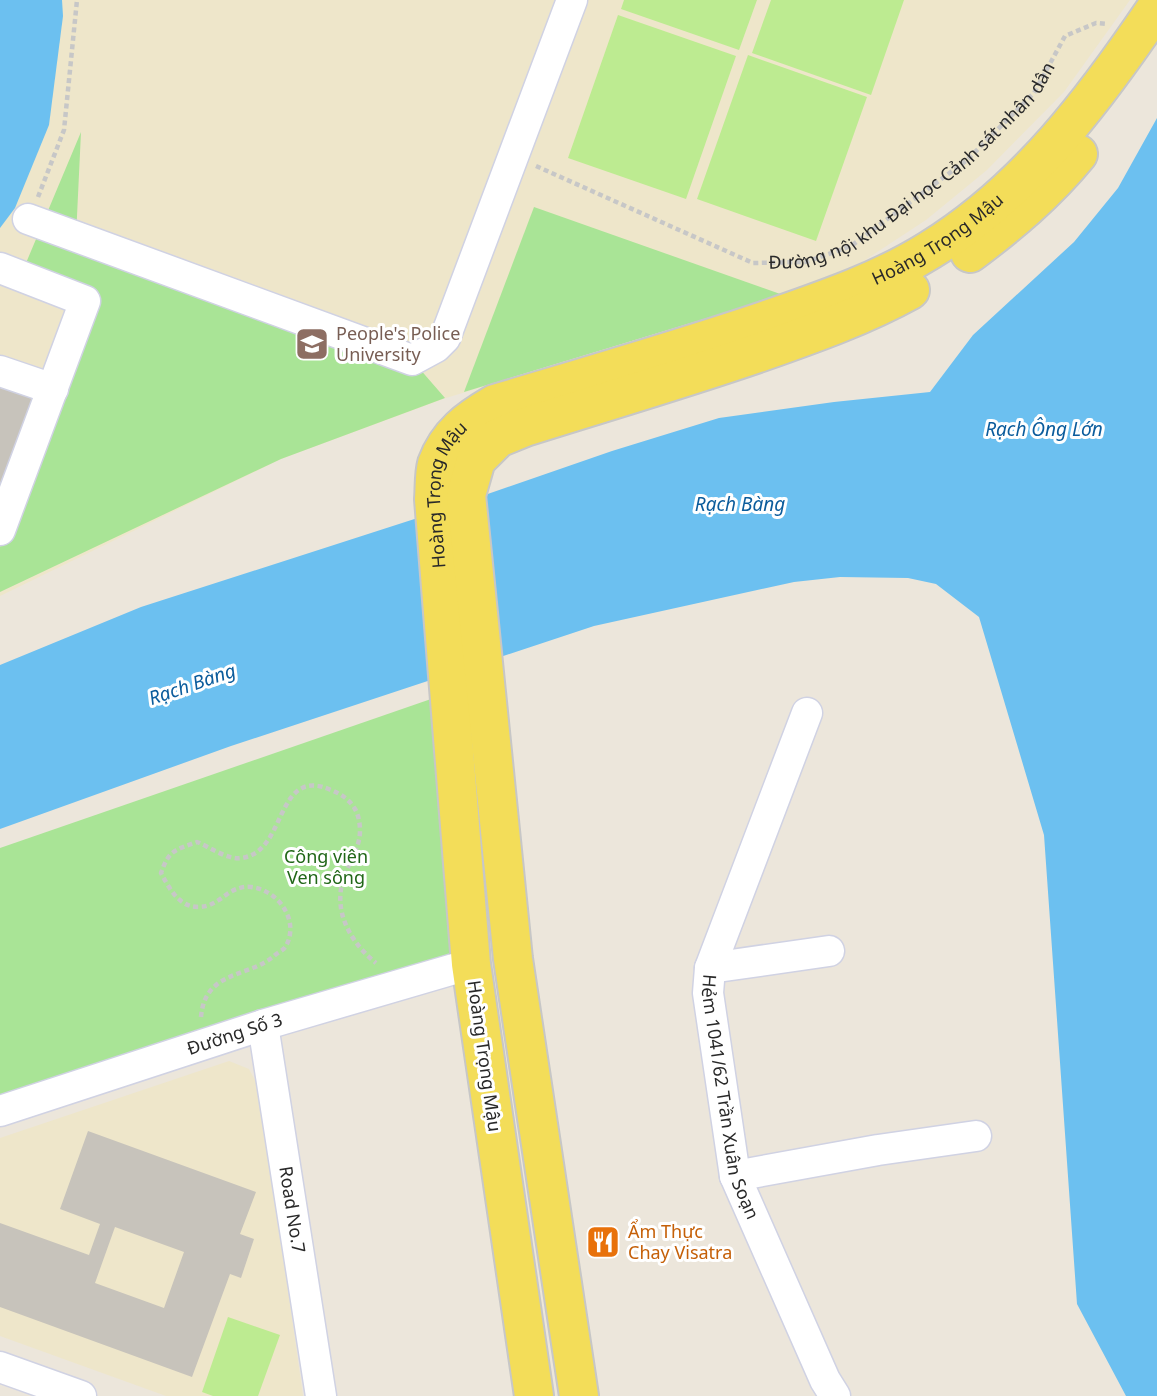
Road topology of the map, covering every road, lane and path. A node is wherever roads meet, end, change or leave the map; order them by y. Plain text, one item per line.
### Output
1 (78, 0) edge
2 (572, 0) edge
3 (1152, 28) edge
4 (517, 147) junction
5 (28, 219) joint
6 (0, 268) edge
7 (0, 370) edge
8 (53, 390) junction
9 (0, 530) edge
10 (807, 713) dead end
11 (470, 720) junction
12 (829, 951) dead end
13 (471, 964) junction
14 (710, 968) junction
15 (402, 984) junction
16 (264, 1025) junction
17 (200, 1046) junction
18 (0, 1111) edge
19 (976, 1136) dead end
20 (735, 1176) junction
21 (0, 1367) edge
22 (80, 1396) edge
23 (321, 1396) edge
24 (534, 1396) edge
25 (579, 1396) edge
26 (835, 1396) edge

1 - 5 path
2 - 4 street
3 - 4 path, Đường nội khu Đại học Cảnh sát nhân dân
3 - 11 main road, Hoàng Trọng Mậu
4 - 5 street
6 - 8 street
7 - 8 street
8 - 9 street
10 - 14 street, Hẻm 1041/62 Trần Xuân Soạn
11 - 13 main road, Hoàng Trọng Mậu
11 - 25 main road, Hoàng Trọng Mậu
12 - 14 street
13 - 15 street, Đường Số 3
13 - 24 main road, Hoàng Trọng Mậu
14 - 20 street, Hẻm 1041/62 Trần Xuân Soạn
15 - 16 street, Đường Số 3
15 - 17 path
16 - 17 street, Đường Số 3
16 - 23 street, Road No.7
17 - 18 street, Đường Số 3
19 - 20 street
20 - 26 street, Hẻm 1041/62 Trần Xuân Soạn
21 - 22 street

